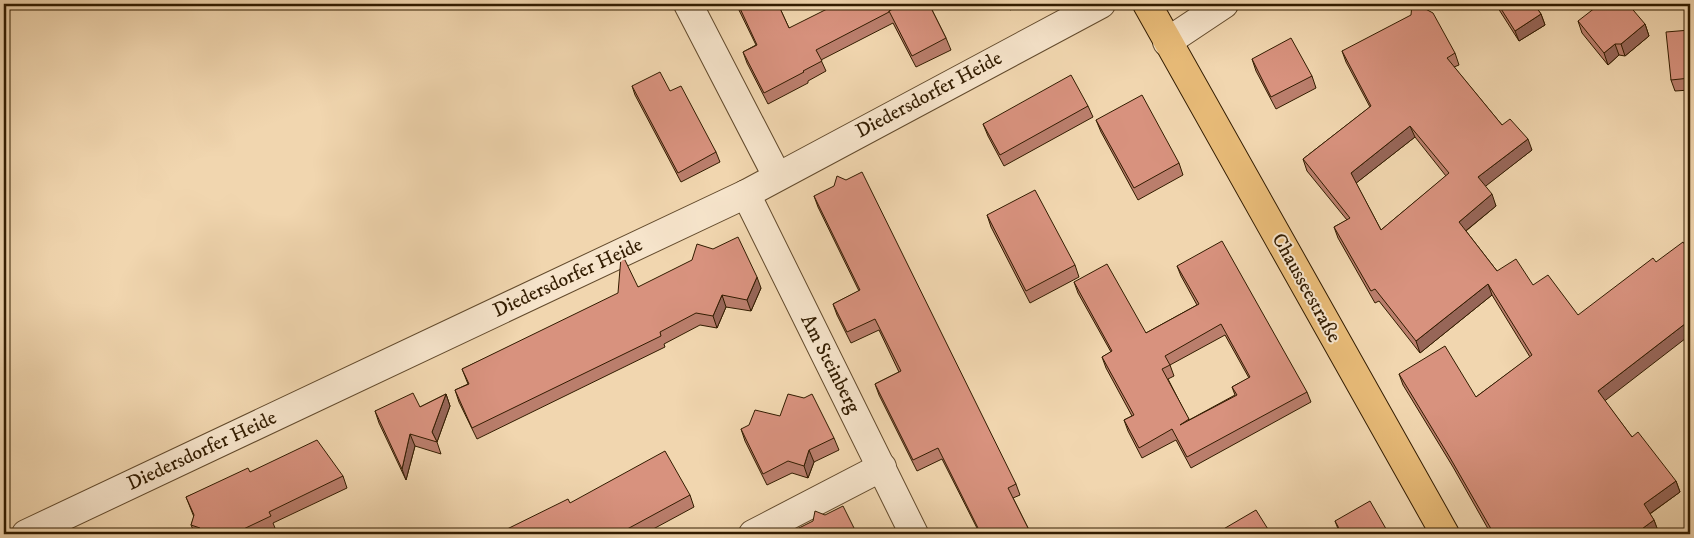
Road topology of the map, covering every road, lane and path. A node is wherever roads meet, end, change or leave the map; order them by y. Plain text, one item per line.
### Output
1 (688, 4) edge
2 (1101, 4) edge
3 (1147, 4) edge
4 (1224, 4) edge
5 (1167, 42) junction
6 (777, 176) junction
7 (746, 194) junction
8 (882, 467) junction
9 (26, 534) edge
10 (753, 534) edge
11 (914, 534) edge
12 (1445, 534) edge

1 - 6 street
2 - 6 street, Diedersdorfer Heide
3 - 5 main road, Chausseestraße
4 - 5 street
5 - 12 main road, Chausseestraße
6 - 7 street, Diedersdorfer Heide
7 - 8 street, Am Steinberg
7 - 9 street, Diedersdorfer Heide
8 - 10 street
8 - 11 street, Am Steinberg

